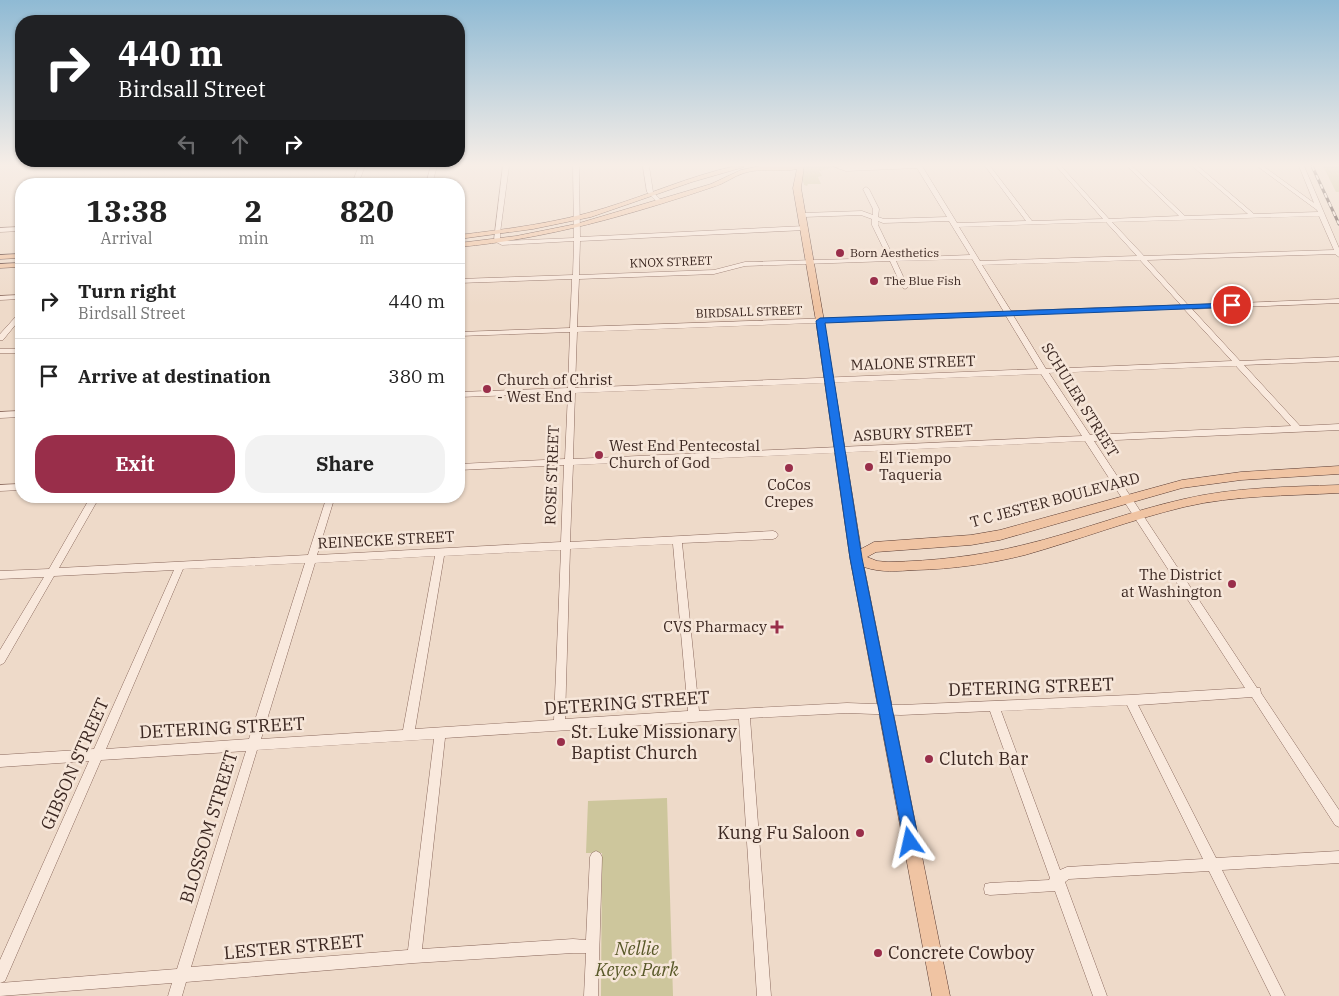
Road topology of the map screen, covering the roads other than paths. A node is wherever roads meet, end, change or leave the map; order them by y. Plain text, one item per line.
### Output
1 (500, 212) edge
2 (576, 212) edge
3 (593, 212) edge
4 (621, 212) edge
5 (876, 212) edge
6 (947, 212) edge
7 (1023, 212) edge
8 (1100, 212) edge
9 (1178, 212) edge
10 (1249, 212) edge
11 (1294, 212) edge
12 (1320, 212) edge
13 (803, 215) joint
14 (1252, 215) junction
15 (876, 217) junction
16 (1183, 217) junction
17 (576, 218) junction
18 (1107, 220) junction
19 (953, 222) junction
20 (1030, 222) junction
21 (577, 226) junction
22 (805, 228) junction
23 (15, 229) edge
24 (0, 230) edge
25 (465, 237) edge
26 (497, 237) junction
27 (577, 240) junction
28 (465, 244) edge
29 (1338, 253) edge
30 (15, 256) edge
31 (0, 257) edge
32 (1141, 258) junction
33 (891, 260) junction
34 (976, 260) junction
35 (810, 263) junction
36 (15, 265) edge
37 (0, 266) edge
38 (575, 277) junction
39 (465, 281) edge
40 (905, 287) dead end
41 (15, 297) edge
42 (0, 298) edge
43 (1339, 301) edge
44 (1187, 307) junction
45 (1009, 314) junction
46 (15, 321) edge
47 (820, 321) junction
48 (574, 330) junction
49 (465, 334) edge
50 (0, 338) edge
51 (15, 351) edge
52 (0, 352) edge
53 (1339, 359) edge
54 (1238, 364) junction
55 (1044, 372) junction
56 (829, 380) junction
57 (571, 390) junction
58 (465, 395) edge
59 (0, 414) edge
60 (15, 414) edge
61 (1339, 427) edge
62 (1297, 428) junction
63 (1087, 438) junction
64 (840, 450) junction
65 (569, 462) junction
66 (465, 467) edge
67 (1339, 470) edge
68 (1241, 476) junction
69 (15, 487) edge
70 (0, 488) edge
71 (1339, 489) edge
72 (1254, 493) junction
73 (1126, 498) junction
74 (92, 503) edge
75 (329, 503) edge
76 (1137, 515) junction
77 (774, 535) dead end
78 (1000, 535) junction
79 (677, 540) junction
80 (566, 546) junction
81 (440, 552) junction
82 (1013, 554) junction
83 (312, 558) junction
84 (856, 558) junction
85 (180, 566) junction
86 (51, 572) junction
87 (0, 575) edge
88 (0, 660) edge
89 (1256, 692) junction
90 (1130, 700) junction
91 (994, 706) junction
92 (884, 710) junction
93 (744, 713) junction
94 (694, 716) junction
95 (559, 725) junction
96 (440, 733) junction
97 (408, 735) junction
98 (254, 744) junction
99 (99, 753) junction
100 (0, 761) edge
101 (1339, 821) edge
102 (596, 857) dead end
103 (1339, 857) edge
104 (1212, 864) junction
105 (1057, 879) junction
106 (990, 889) dead end
107 (592, 947) junction
108 (414, 956) junction
109 (181, 975) junction
110 (0, 976) edge
111 (0, 990) edge
112 (175, 996) edge
113 (591, 996) edge
114 (764, 996) edge
115 (941, 996) edge
116 (1100, 996) edge
117 (1278, 996) edge

1 - 26 street
2 - 17 street, ROSE STREET
3 - 17 main road
4 - 21 main road
5 - 15 street
6 - 19 street, SCHULER STREET
7 - 20 street
8 - 18 street
9 - 16 street
10 - 14 street
11 - 14 street
12 - 29 street
13 - 15 street
13 - 22 main road
14 - 16 street
15 - 19 street
15 - 33 street
16 - 18 street
17 - 21 street, ROSE STREET
17 - 26 main road
18 - 20 street
18 - 32 street
19 - 20 street
19 - 34 street, SCHULER STREET
21 - 26 main road
21 - 27 street, ROSE STREET
22 - 27 street
22 - 35 main road
23 - 24 street
25 - 26 main road
26 - 27 street
26 - 28 main road
27 - 38 street, ROSE STREET
29 - 32 street, KNOX STREET
30 - 31 main road
32 - 34 street, KNOX STREET
32 - 44 street
33 - 34 street, KNOX STREET
33 - 35 street, KNOX STREET
33 - 40 street
34 - 45 street, SCHULER STREET
35 - 38 street, KNOX STREET
35 - 47 main road
36 - 37 main road
38 - 39 street, KNOX STREET
38 - 48 street, ROSE STREET
41 - 42 street
43 - 44 street, BIRDSALL STREET
44 - 45 street, BIRDSALL STREET
44 - 54 street
45 - 47 street, BIRDSALL STREET
45 - 55 street, SCHULER STREET
46 - 50 street
47 - 48 street, BIRDSALL STREET
47 - 56 main road
48 - 49 street, BIRDSALL STREET
48 - 57 street, ROSE STREET
51 - 52 street
53 - 54 street, MALONE STREET
54 - 55 street, MALONE STREET
54 - 62 street
55 - 56 street, MALONE STREET
55 - 63 street, SCHULER STREET
56 - 57 street, MALONE STREET
56 - 64 main road
57 - 58 street, MALONE STREET
57 - 65 street, ROSE STREET
59 - 60 street
61 - 62 street, ASBURY STREET
62 - 63 street, ASBURY STREET
63 - 64 street, ASBURY STREET
63 - 73 street, SCHULER STREET
64 - 65 street, ASBURY STREET
64 - 84 main road
65 - 66 street, ASBURY STREET
65 - 80 street, ROSE STREET
67 - 68 main road, T C JESTER BOULEVARD
68 - 72 main road
68 - 73 main road, T C JESTER BOULEVARD
69 - 70 street
71 - 72 main road
72 - 76 main road
73 - 76 street, SCHULER STREET
73 - 78 main road, T C JESTER BOULEVARD
74 - 86 street
75 - 83 street, BLOSSOM STREET
76 - 82 main road
76 - 89 street, SCHULER STREET
77 - 79 street, REINECKE STREET
78 - 82 main road
78 - 84 main road, T C JESTER BOULEVARD
79 - 80 street, REINECKE STREET
79 - 94 street
80 - 81 street, REINECKE STREET
80 - 95 street, ROSE STREET
81 - 83 street, REINECKE STREET
81 - 97 street
82 - 84 main road
83 - 85 street, REINECKE STREET
83 - 98 street, BLOSSOM STREET
84 - 92 main road
85 - 86 street, REINECKE STREET
85 - 99 street, GIBSON STREET
86 - 87 street, REINECKE STREET
86 - 88 street
89 - 90 street, DETERING STREET
89 - 101 street, SCHULER STREET
90 - 91 street, DETERING STREET
90 - 104 street
91 - 92 street, DETERING STREET
91 - 105 street
92 - 93 street, DETERING STREET
92 - 115 main road
93 - 94 street, DETERING STREET
93 - 114 street
94 - 95 street, DETERING STREET
95 - 96 street, DETERING STREET
96 - 97 street, DETERING STREET
96 - 108 street
97 - 98 street, DETERING STREET
98 - 99 street, DETERING STREET
98 - 109 street, BLOSSOM STREET
99 - 100 street, DETERING STREET
99 - 110 street, GIBSON STREET
102 - 107 street
103 - 104 street
104 - 105 street
104 - 117 street
105 - 106 street
105 - 116 street
107 - 108 street, LESTER STREET
107 - 113 street
108 - 109 street, LESTER STREET
109 - 111 street, LESTER STREET
109 - 112 street, BLOSSOM STREET

